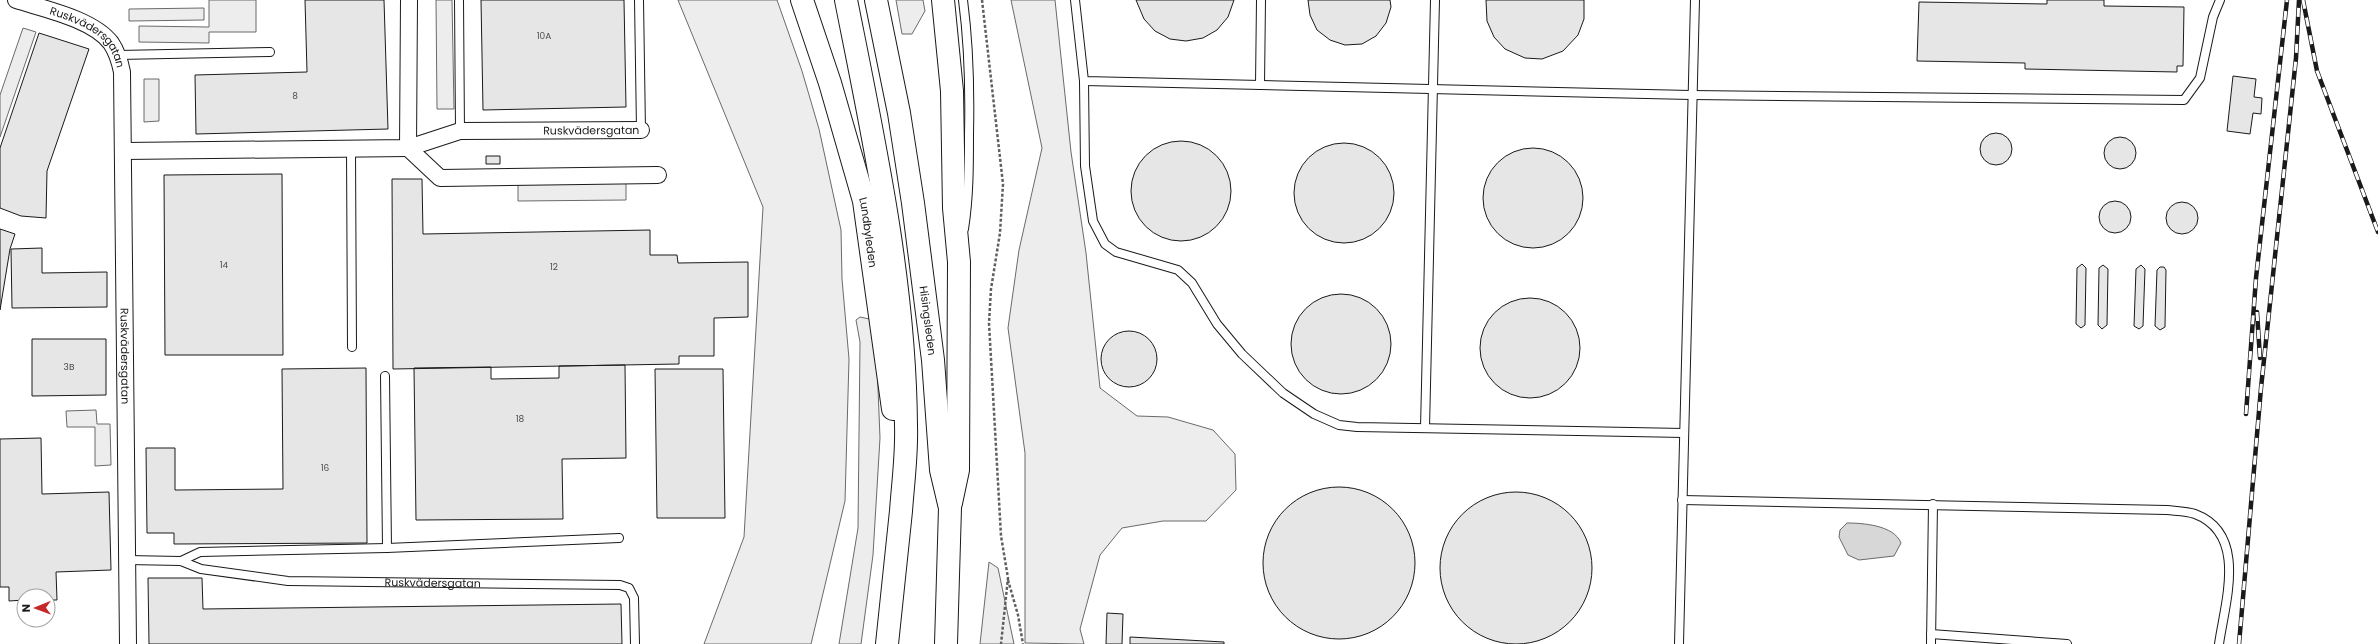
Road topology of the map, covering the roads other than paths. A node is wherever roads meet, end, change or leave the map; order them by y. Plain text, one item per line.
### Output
1 (16, 0) edge
2 (409, 0) edge
3 (459, 0) edge
4 (639, 0) edge
5 (802, 0) edge
6 (846, 0) edge
7 (876, 0) edge
8 (943, 0) edge
9 (963, 0) edge
10 (1075, 0) edge
11 (1261, 0) edge
12 (1435, 0) edge
13 (1695, 0) edge
14 (2220, 0) edge
15 (270, 52) dead end
16 (118, 55) junction
17 (1084, 81) junction
18 (1260, 85) junction
19 (1434, 88) junction
20 (1691, 95) junction
21 (641, 130) joint
22 (460, 131) junction
23 (408, 148) junction
24 (351, 149) junction
25 (124, 151) junction
26 (658, 175) dead end
27 (959, 262) junction
28 (352, 347) dead end
29 (385, 376) dead end
30 (1425, 428) junction
31 (1684, 433) junction
32 (904, 472) junction
33 (1682, 500) junction
34 (1933, 504) junction
35 (950, 508) junction
36 (619, 538) dead end
37 (387, 548) junction
38 (127, 560) junction
39 (181, 560) junction
40 (1931, 634) junction
41 (128, 644) edge
42 (634, 644) edge
43 (887, 644) edge
44 (946, 644) edge
45 (1679, 644) edge
46 (1931, 644) edge
47 (2067, 644) edge
48 (2219, 644) edge

1 - 16 street, Ruskvädersgatan
2 - 23 street
3 - 22 lane
4 - 21 lane, Ruskvädersgatan
5 - 32 highway, Lundbyleden
6 - 32 highway
7 - 35 highway, Hisingsleden
8 - 27 highway
9 - 27 lane
10 - 17 lane
11 - 18 lane
12 - 19 lane
13 - 20 lane
14 - 20 lane
15 - 16 lane
16 - 25 street, Ruskvädersgatan
17 - 18 lane
17 - 30 lane
18 - 19 lane
19 - 20 lane
19 - 30 lane
20 - 31 lane
21 - 22 street, Ruskvädersgatan
22 - 23 street, Ruskvädersgatan
23 - 24 street, Ruskvädersgatan
23 - 26 street
24 - 25 street, Ruskvädersgatan
24 - 28 lane
25 - 38 street, Ruskvädersgatan
27 - 35 highway
29 - 37 lane
30 - 31 lane
31 - 33 lane
32 - 43 highway
33 - 34 lane
33 - 45 lane
34 - 40 lane
34 - 48 lane
35 - 44 highway, Hisingsleden
36 - 37 lane, Ruskvädersgatan
37 - 39 lane, Ruskvädersgatan
38 - 39 lane, Ruskvädersgatan
38 - 41 street, Ruskvädersgatan
39 - 42 lane, Ruskvädersgatan
40 - 46 lane
40 - 47 lane

